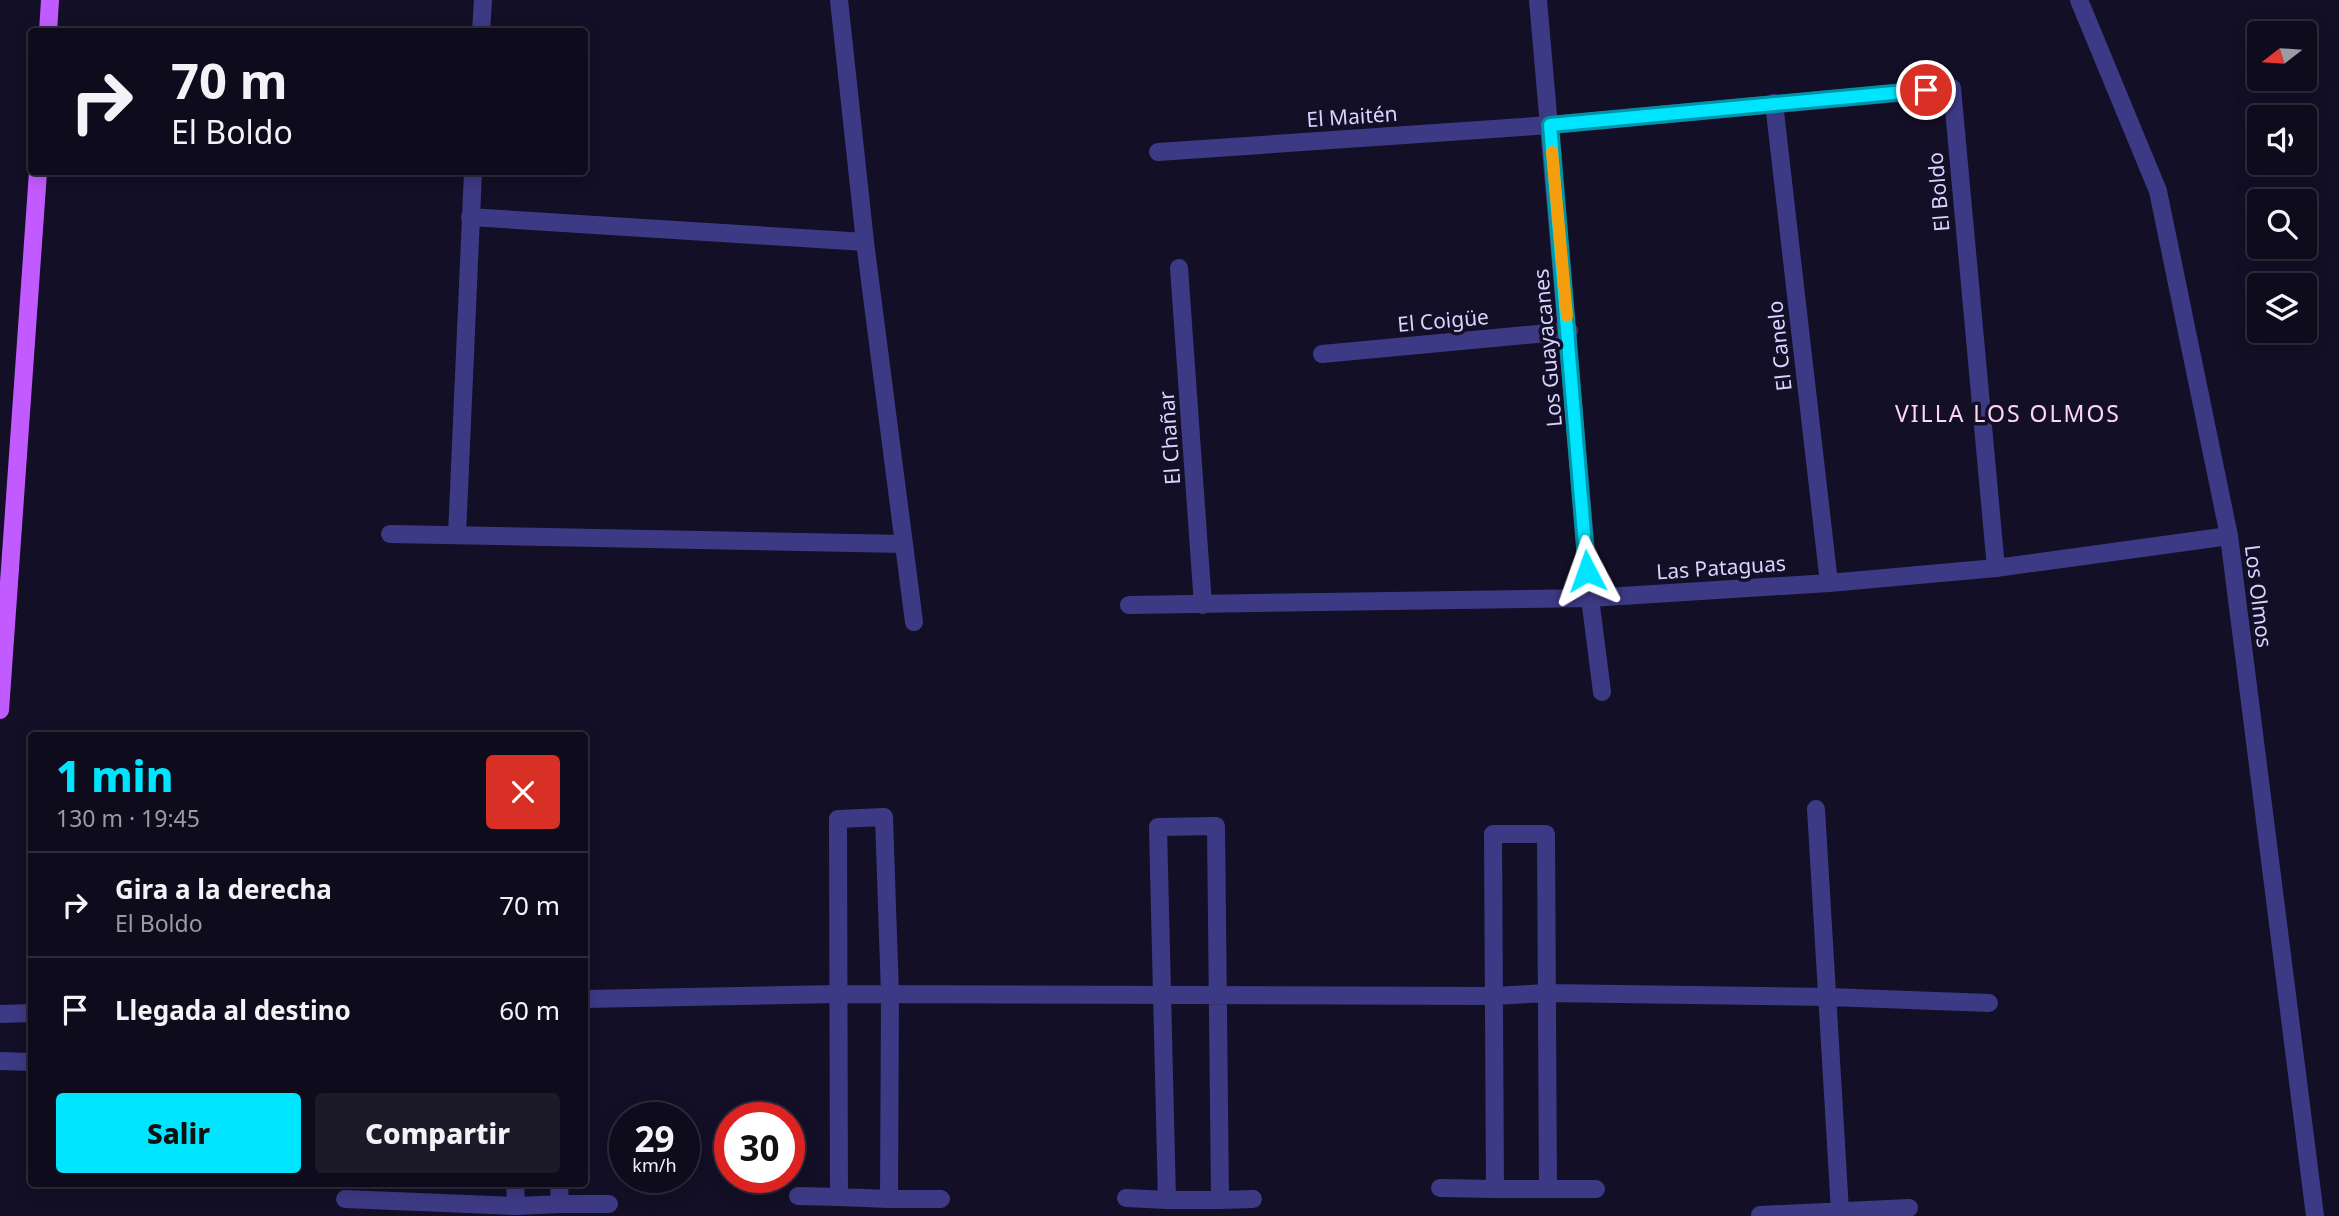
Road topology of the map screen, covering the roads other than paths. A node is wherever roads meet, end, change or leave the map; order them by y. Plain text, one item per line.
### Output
1 (50, 0) edge
2 (483, 0) edge
3 (839, 0) edge
4 (1538, 0) edge
5 (2079, 0) edge
6 (48, 28) edge
7 (481, 28) edge
8 (1774, 103) junction
9 (1550, 125) junction
10 (1158, 152) dead end
11 (38, 175) edge
12 (472, 175) edge
13 (470, 217) junction
14 (865, 242) junction
15 (1179, 268) dead end
16 (1569, 331) junction
17 (1322, 354) dead end
18 (390, 534) dead end
19 (457, 535) junction
20 (2229, 536) junction
21 (904, 544) junction
22 (1996, 568) junction
23 (1829, 583) junction
24 (1590, 598) junction
25 (1203, 604) junction
26 (1129, 605) dead end
27 (914, 622) dead end
28 (1602, 692) dead end
29 (0, 710) edge
30 (1816, 810) dead end
31 (1547, 993) junction
32 (1218, 994) junction
33 (837, 995) junction
34 (890, 995) junction
35 (1162, 995) junction
36 (1494, 996) junction
37 (1829, 997) junction
38 (588, 999) edge
39 (1989, 1003) dead end
40 (28, 1013) edge
41 (0, 1014) edge
42 (0, 1061) edge
43 (28, 1062) edge
44 (515, 1187) edge
45 (559, 1187) edge
46 (1440, 1188) dead end
47 (1548, 1188) junction
48 (1495, 1189) junction
49 (1596, 1189) dead end
50 (798, 1196) dead end
51 (839, 1198) junction
52 (1126, 1198) dead end
53 (345, 1199) dead end
54 (889, 1199) junction
55 (941, 1199) dead end
56 (1220, 1199) junction
57 (1253, 1199) dead end
58 (1167, 1200) junction
59 (560, 1204) junction
60 (609, 1204) dead end
61 (516, 1206) junction
62 (1909, 1208) dead end
63 (1840, 1211) junction
64 (1760, 1215) edge
65 (2315, 1216) edge

1 - 6 main road
2 - 7 street
3 - 14 street
4 - 9 street, Los Guayacanes
5 - 20 street, Los Olmos
8 - 9 street, El Boldo
8 - 22 street, El Boldo
8 - 23 street, El Canelo
9 - 10 street, El Maitén
9 - 16 street, Los Guayacanes
11 - 29 main road
12 - 13 street
13 - 14 street
13 - 19 street
14 - 21 street
15 - 25 street, El Chañar
16 - 17 street, El Coigüe
16 - 24 street, Los Guayacanes
18 - 19 street
19 - 21 street
20 - 22 street, Las Pataguas
20 - 65 street, Los Olmos
21 - 27 street
22 - 23 street, Las Pataguas
23 - 24 street, Las Pataguas
24 - 25 street, Las Pataguas
24 - 28 street, Los Guayacanes
25 - 26 street, Las Pataguas
30 - 37 street
31 - 36 street
31 - 36 street
31 - 37 street
31 - 47 street
32 - 35 street
32 - 35 street
32 - 36 street
32 - 56 street
33 - 34 street
33 - 34 street
33 - 38 street
33 - 51 street
34 - 35 street
34 - 54 street
35 - 58 street
36 - 48 street
37 - 39 street
37 - 63 street
40 - 41 street
42 - 43 street
44 - 61 street
45 - 59 street
46 - 48 street
47 - 48 street
47 - 49 street
50 - 51 street
51 - 54 street
52 - 58 street
53 - 61 street
54 - 55 street
56 - 57 street
56 - 58 street
59 - 60 street
59 - 61 street
62 - 63 street
63 - 64 street

